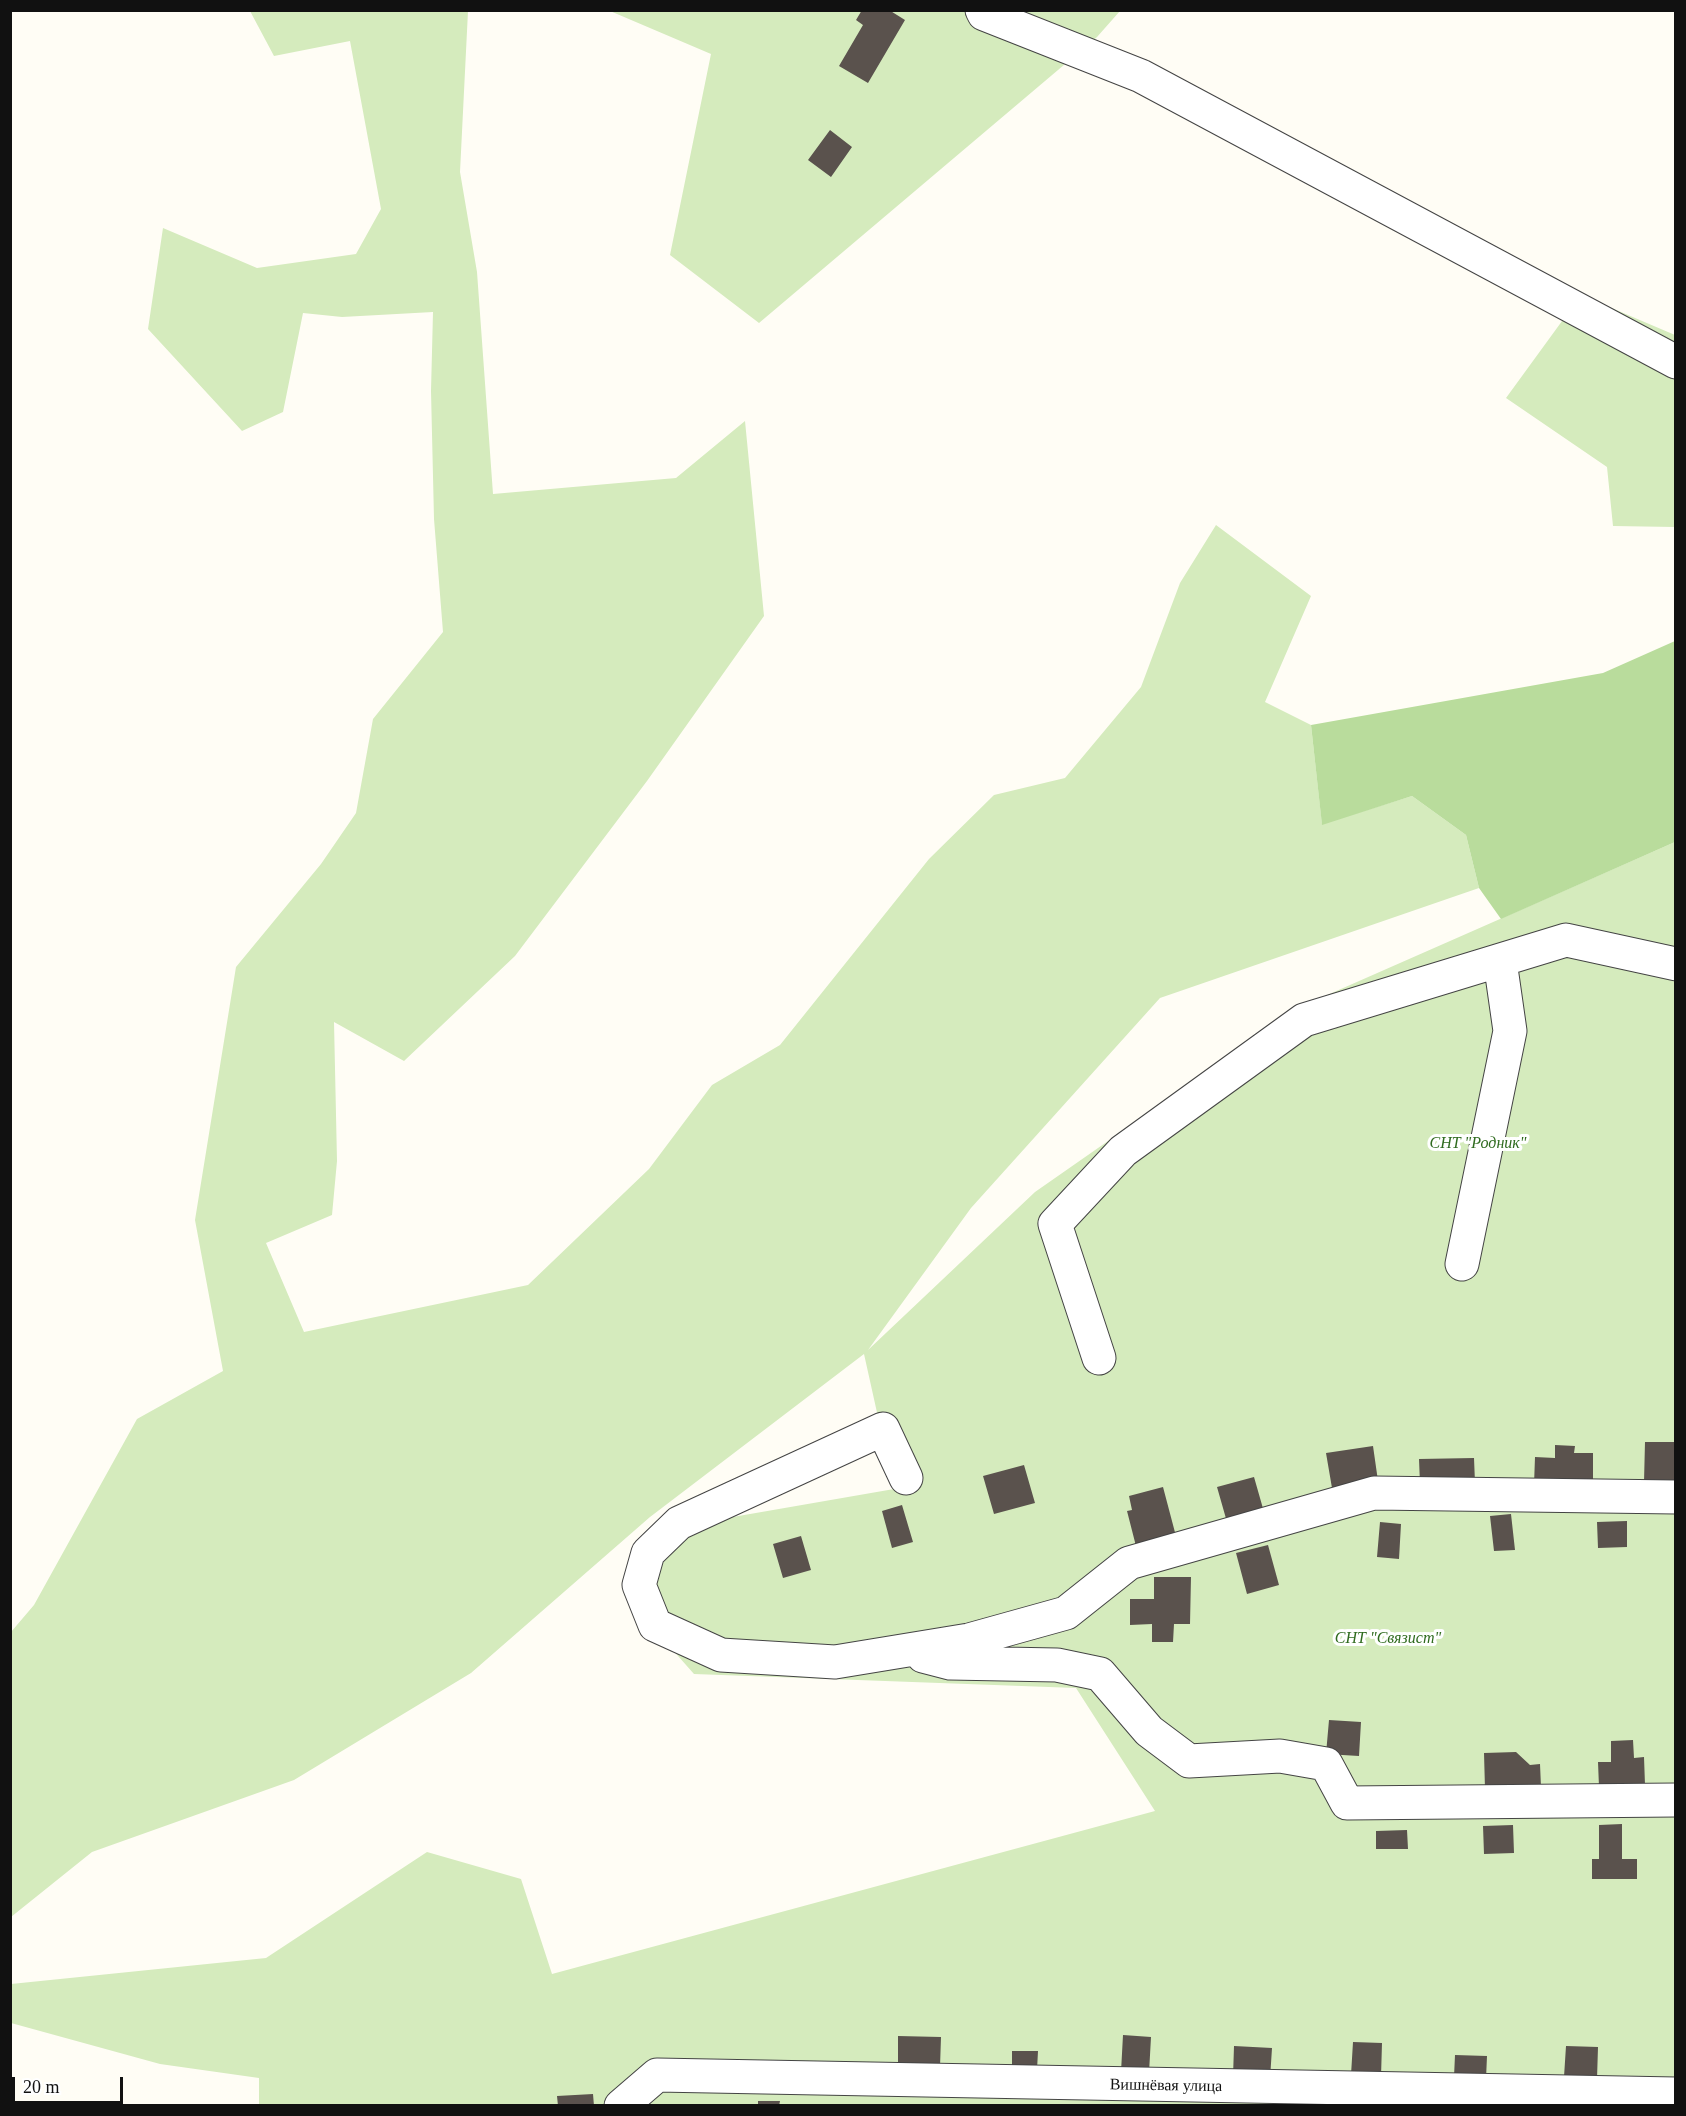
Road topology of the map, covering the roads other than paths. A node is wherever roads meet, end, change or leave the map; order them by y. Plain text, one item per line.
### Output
1 (982, 10) edge
2 (1676, 362) edge
3 (1500, 961) junction
4 (1676, 964) edge
5 (1462, 1264) dead end
6 (1099, 1358) dead end
7 (906, 1479) dead end
8 (1676, 1497) edge
9 (902, 1651) junction
10 (1676, 1800) edge
11 (1676, 2094) edge
12 (621, 2106) edge

1 - 2 street
3 - 4 street
3 - 5 street
3 - 6 street
7 - 9 street
8 - 9 street
9 - 10 street
11 - 12 street, Вишнёвая улица

